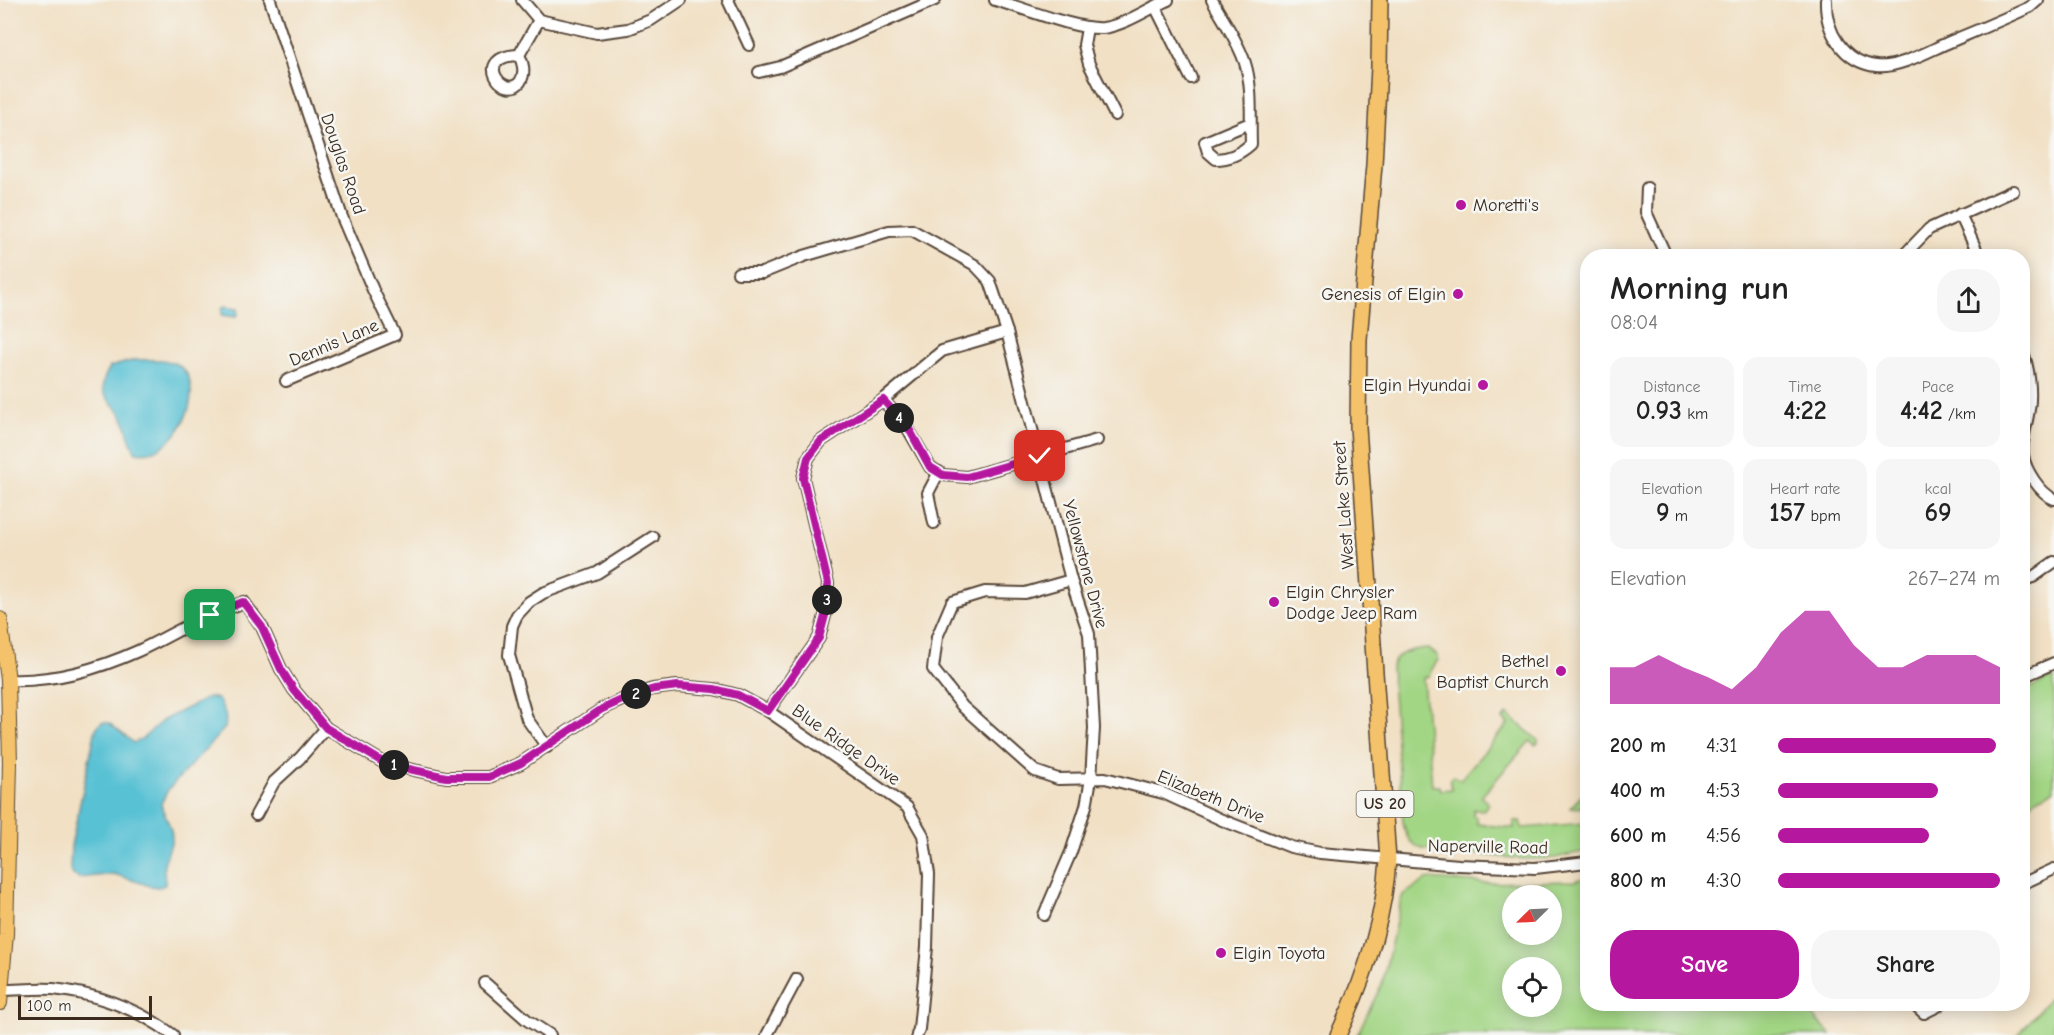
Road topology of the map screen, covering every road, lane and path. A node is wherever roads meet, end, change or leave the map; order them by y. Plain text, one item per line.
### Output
1 (270, 0) edge
2 (522, 0) edge
3 (681, 0) edge
4 (728, 0) edge
5 (935, 0) edge
6 (995, 0) edge
7 (1168, 0) edge
8 (1212, 0) edge
9 (1380, 0) edge
10 (1826, 0) edge
11 (2038, 0) edge
12 (1155, 6) junction
13 (539, 20) junction
14 (1087, 28) junction
15 (749, 45) dead end
16 (519, 55) dead end
17 (759, 72) dead end
18 (1191, 78) dead end
19 (1115, 115) dead end
20 (1250, 123) dead end
21 (1647, 188) dead end
22 (2013, 191) dead end
23 (1960, 214) junction
24 (1663, 249) edge
25 (1908, 249) edge
26 (1976, 249) edge
27 (738, 273) dead end
28 (1007, 332) junction
29 (395, 335) joint
30 (286, 381) dead end
31 (883, 400) junction
32 (1097, 440) dead end
33 (1040, 456) junction
34 (939, 472) junction
35 (2030, 473) edge
36 (2054, 500) edge
37 (934, 523) dead end
38 (653, 537) dead end
39 (2054, 562) edge
40 (2030, 578) edge
41 (1071, 580) junction
42 (0, 619) edge
43 (2054, 663) edge
44 (2030, 674) edge
45 (8, 680) junction
46 (768, 711) junction
47 (326, 728) junction
48 (547, 747) junction
49 (1091, 779) junction
50 (256, 815) dead end
51 (1388, 860) junction
52 (1580, 863) edge
53 (2054, 869) edge
54 (2030, 881) edge
55 (1044, 915) dead end
56 (797, 979) dead end
57 (485, 983) dead end
58 (1, 997) edge
59 (173, 1035) edge
60 (550, 1035) edge
61 (767, 1035) edge
62 (916, 1035) edge
63 (1338, 1035) edge

1 - 29 street, Douglas Road
2 - 13 street
3 - 13 street
4 - 15 street
5 - 17 street
6 - 14 street
7 - 12 street
8 - 20 street
9 - 51 highway, West Lake Street / US 20
10 - 11 street
12 - 14 street
12 - 18 street
13 - 16 street
14 - 19 street
21 - 24 street
22 - 23 street
23 - 25 street
23 - 26 street
27 - 28 street, Yellowstone Drive
28 - 31 street
28 - 33 street, Yellowstone Drive
29 - 30 street, Dennis Lane
31 - 34 street
31 - 46 street
32 - 33 street
33 - 34 street
33 - 41 street, Yellowstone Drive
34 - 37 street
35 - 36 street
38 - 48 street
39 - 40 street
41 - 49 street, Yellowstone Drive
41 - 49 street, Elizabeth Drive
42 - 45 main road
43 - 44 street
45 - 47 street, Blue Ridge Drive
45 - 58 main road
46 - 48 street, Blue Ridge Drive
46 - 62 street, Blue Ridge Drive
47 - 48 street, Blue Ridge Drive
47 - 50 street
49 - 51 street, Elizabeth Drive
49 - 55 street, Yellowstone Drive
51 - 52 street, Naperville Road
51 - 63 highway, West Lake Street / US 20
53 - 54 street
56 - 61 street
57 - 60 street
58 - 59 street

